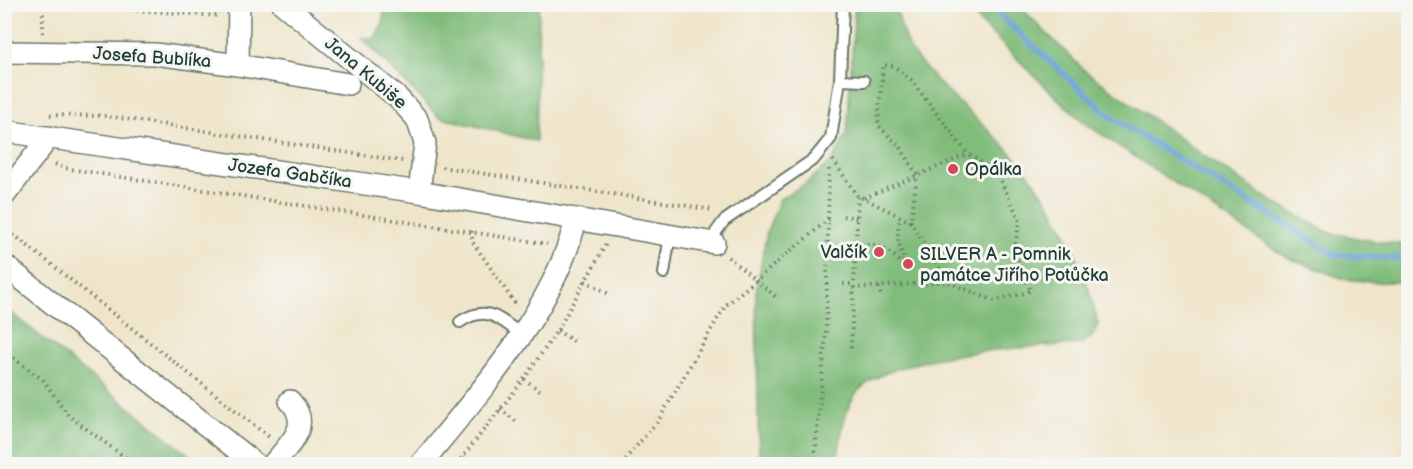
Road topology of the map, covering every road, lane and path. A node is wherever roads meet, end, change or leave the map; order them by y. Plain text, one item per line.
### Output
1 (45, 4) edge
2 (282, 4) edge
3 (843, 4) edge
4 (239, 11) edge
5 (4, 52) edge
6 (42, 52) junction
7 (238, 65) junction
8 (840, 80) junction
9 (864, 81) dead end
10 (348, 84) dead end
11 (48, 115) dead end
12 (4, 131) edge
13 (49, 137) junction
14 (36, 154) junction
15 (968, 154) junction
16 (423, 164) junction
17 (917, 175) junction
18 (419, 192) junction
19 (4, 196) edge
20 (858, 197) junction
21 (863, 198) junction
22 (735, 213) junction
23 (843, 216) dead end
24 (901, 217) junction
25 (857, 218) junction
26 (576, 219) junction
27 (829, 219) junction
28 (911, 222) junction
29 (4, 227) edge
30 (472, 231) junction
31 (670, 235) junction
32 (609, 238) dead end
33 (855, 244) junction
34 (569, 248) junction
35 (718, 248) junction
36 (4, 265) edge
37 (664, 273) dead end
38 (756, 280) junction
39 (585, 281) junction
40 (948, 282) junction
41 (843, 284) dead end
42 (854, 286) junction
43 (879, 287) junction
44 (609, 294) dead end
45 (880, 296) dead end
46 (776, 297) dead end
47 (460, 322) dead end
48 (525, 329) junction
49 (557, 331) junction
50 (577, 343) dead end
51 (851, 348) dead end
52 (4, 351) edge
53 (524, 378) junction
54 (542, 392) dead end
55 (290, 401) dead end
56 (500, 410) junction
57 (518, 423) dead end
58 (464, 456) junction
59 (279, 457) edge
60 (134, 465) edge
61 (255, 465) edge
62 (422, 465) edge
63 (458, 465) edge
64 (476, 465) edge
65 (621, 465) edge
66 (814, 465) edge

1 - 4 path
1 - 6 path
2 - 16 street, Jana Kubiše
3 - 8 lane
4 - 7 street, Josefa Bublíka
5 - 6 street, Josefa Bublíka
6 - 7 street, Josefa Bublíka
7 - 10 street
8 - 9 lane
8 - 22 lane
11 - 16 path
12 - 13 street, Jozefa Gabčíka
13 - 14 street
13 - 18 street, Jozefa Gabčíka
14 - 19 street
14 - 30 path
15 - 17 path
15 - 17 path
15 - 40 path
16 - 18 street, Jana Kubiše
16 - 22 path
17 - 21 path
17 - 28 path
18 - 26 street, Jozefa Gabčíka
20 - 21 path
20 - 25 path
20 - 27 path
21 - 24 path
22 - 35 lane
23 - 25 path
24 - 28 path
24 - 33 path
25 - 33 path
26 - 31 street, Jozefa Gabčíka
26 - 34 street
27 - 38 path
27 - 66 path
28 - 40 path
29 - 59 path
30 - 34 path
30 - 48 path
31 - 35 street, Jozefa Gabčíka
31 - 37 lane
32 - 39 path
33 - 42 path
34 - 48 street
35 - 38 path
36 - 61 street
38 - 46 path
38 - 65 path
39 - 44 path
39 - 49 path
40 - 43 path
41 - 42 path
42 - 43 path
42 - 51 path
43 - 45 path
47 - 48 lane
48 - 62 street
49 - 50 path
49 - 53 path
52 - 60 path
53 - 54 path
53 - 56 path
55 - 59 street
56 - 57 path
56 - 58 path
58 - 63 path
58 - 64 path

